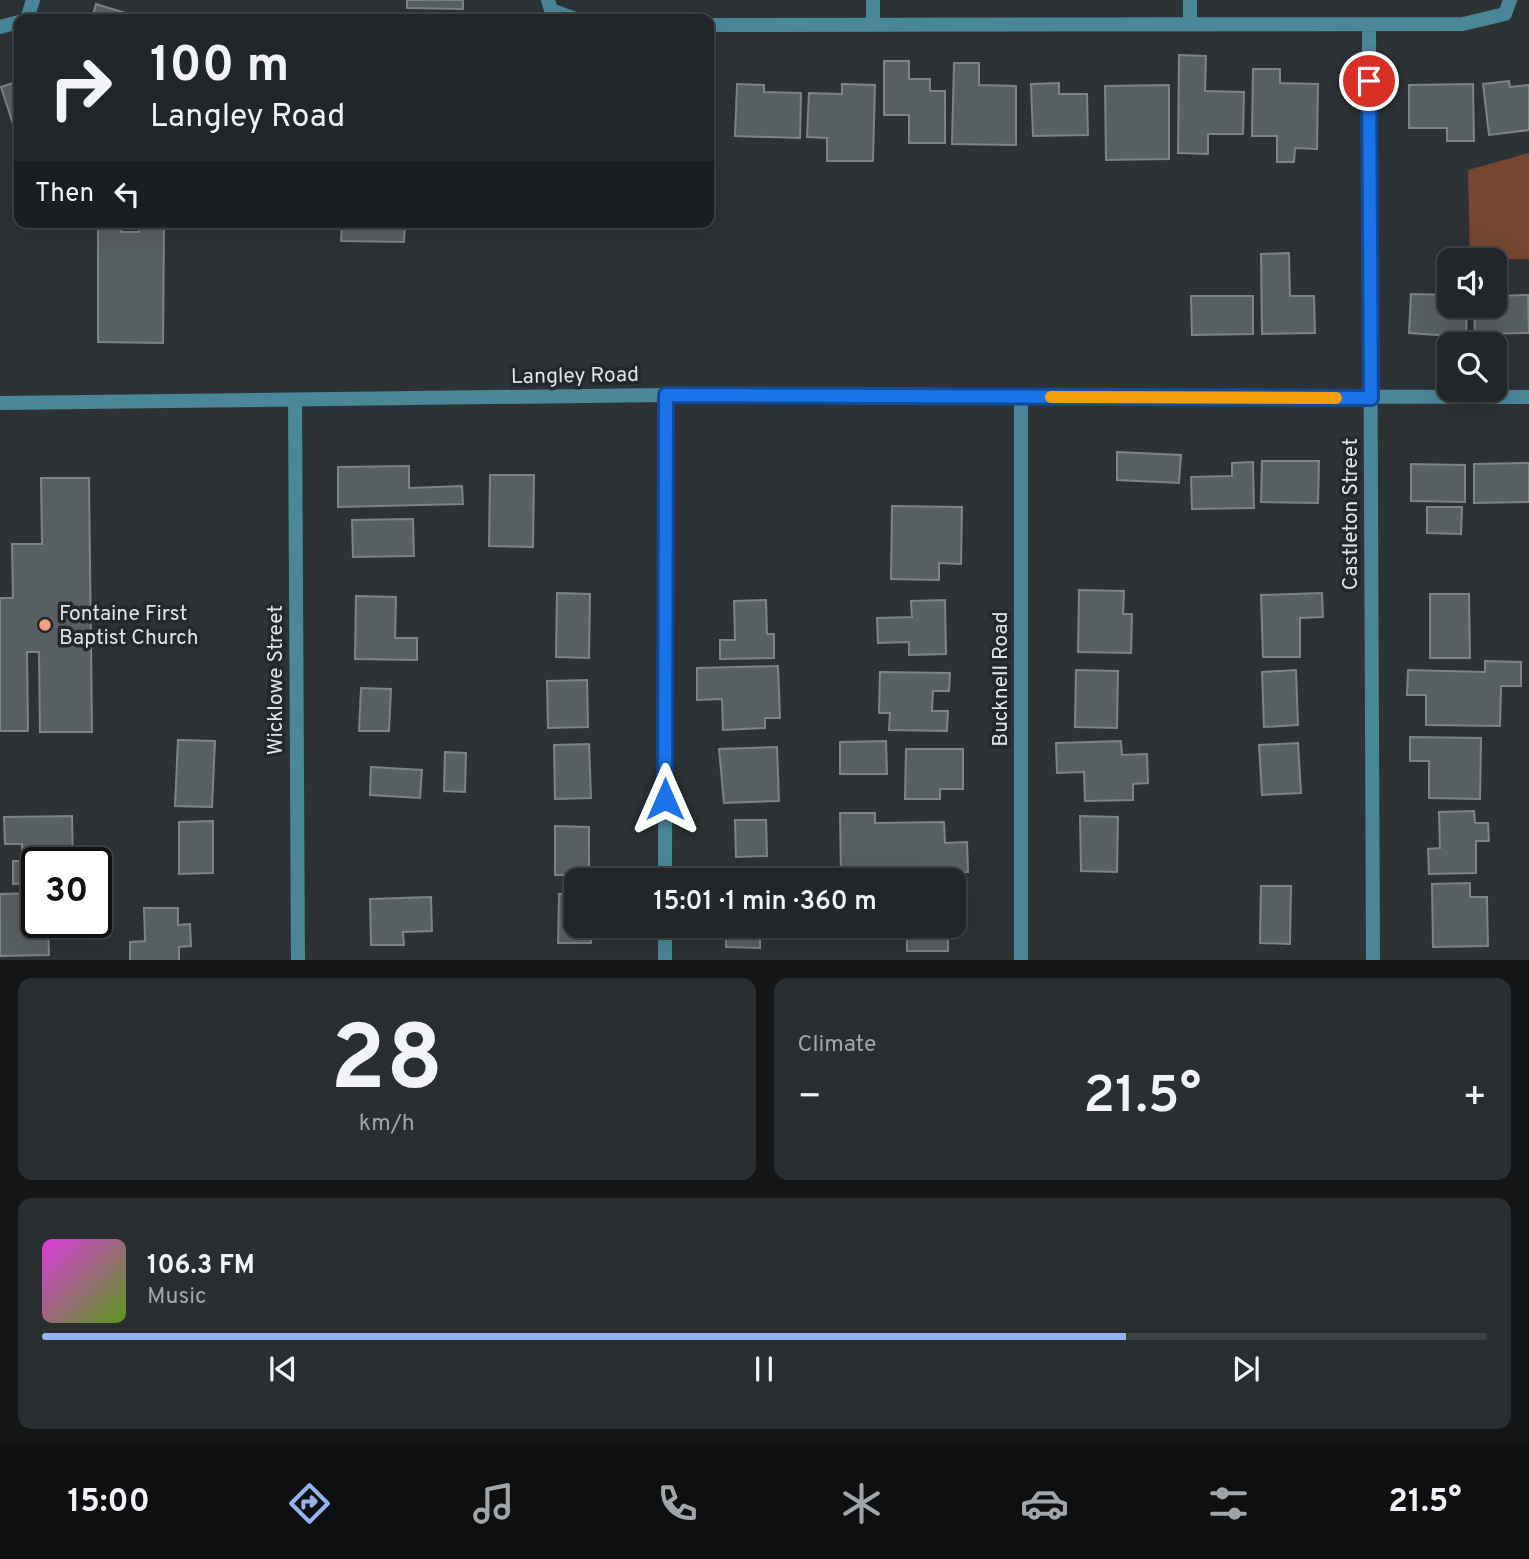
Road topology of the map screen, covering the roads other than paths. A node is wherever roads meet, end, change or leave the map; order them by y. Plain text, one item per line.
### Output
1 (873, 0) edge
2 (1190, 0) edge
3 (550, 5) edge
4 (1508, 7) edge
5 (567, 14) edge
6 (1190, 22) junction
7 (714, 25) edge
8 (873, 25) junction
9 (1369, 26) junction
10 (666, 395) junction
11 (1021, 397) junction
12 (1529, 397) edge
13 (1371, 398) junction
14 (295, 400) junction
15 (0, 403) edge
16 (665, 868) edge
17 (665, 938) edge
18 (298, 960) edge
19 (664, 960) edge
20 (1021, 960) edge
21 (1373, 960) edge

1 - 8 street
2 - 6 street
3 - 5 street
4 - 9 street
6 - 8 street
6 - 9 street
7 - 8 street
9 - 13 street, Castleton Street
10 - 11 street, Langley Road
10 - 14 street, Langley Road
10 - 16 street
11 - 13 street, Langley Road
11 - 20 street, Bucknell Road
12 - 13 street, Langley Road
13 - 21 street, Castleton Street
14 - 15 street, Langley Road
14 - 18 street, Wicklowe Street
17 - 19 street

